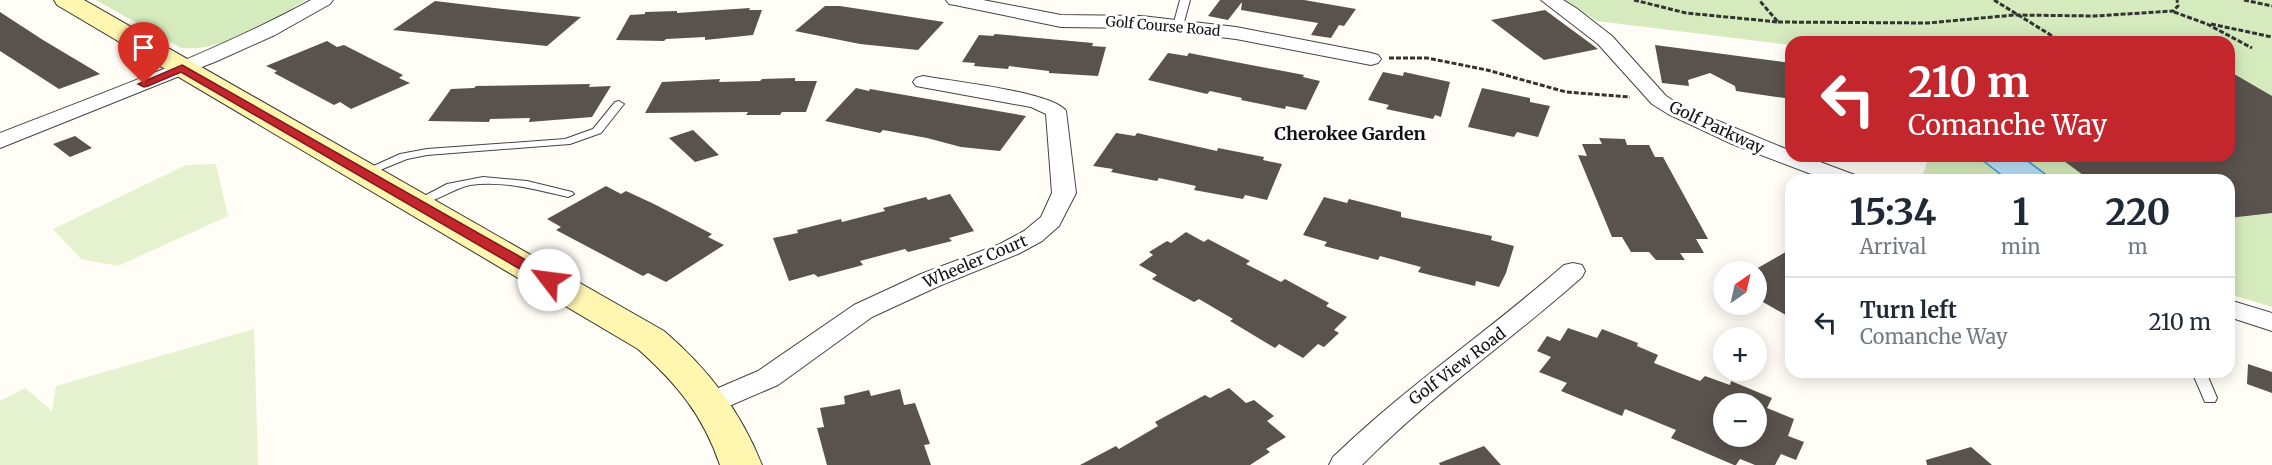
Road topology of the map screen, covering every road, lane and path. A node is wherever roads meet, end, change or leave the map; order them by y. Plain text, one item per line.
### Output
1 (66, 0) edge
2 (324, 0) edge
3 (955, 0) edge
4 (1185, 0) edge
5 (1550, 0) edge
6 (1634, 0) edge
7 (1759, 0) edge
8 (1994, 0) edge
9 (2177, 0) edge
10 (2244, 0) edge
11 (2272, 6) edge
12 (2173, 12) junction
13 (2014, 15) junction
14 (1778, 22) junction
15 (2207, 24) junction
16 (1178, 26) junction
17 (2054, 36) edge
18 (2230, 36) edge
19 (2272, 37) edge
20 (2235, 39) edge
21 (2252, 48) dead end
22 (1371, 59) joint
23 (182, 68) junction
24 (923, 82) dead end
25 (1659, 100) junction
26 (619, 104) dead end
27 (0, 141) edge
28 (1785, 156) edge
29 (1800, 162) edge
30 (364, 173) junction
31 (1831, 174) edge
32 (568, 194) dead end
33 (417, 203) junction
34 (1574, 271) dead end
35 (2235, 310) edge
36 (2272, 322) edge
37 (2202, 378) edge
38 (2210, 398) dead end
39 (712, 402) junction
40 (741, 465) edge
41 (1344, 465) edge

1 - 23 street
2 - 23 street
3 - 16 street, Golf Course Road
4 - 16 lane
5 - 25 street, Golf Parkway
6 - 14 path
7 - 14 path
8 - 13 path
9 - 12 path
10 - 11 path
12 - 13 path
12 - 15 path
13 - 14 path
13 - 17 path
15 - 18 path
15 - 19 path
16 - 22 street, Golf Course Road
20 - 21 path
22 - 25 path
23 - 27 street
23 - 30 street
24 - 39 street, Wheeler Court
25 - 28 street, Golf Parkway
26 - 30 lane
29 - 31 street, Golf Parkway
30 - 33 street
32 - 33 lane
33 - 39 street
34 - 41 street, Golf View Road
35 - 36 street
37 - 38 lane
39 - 40 street

